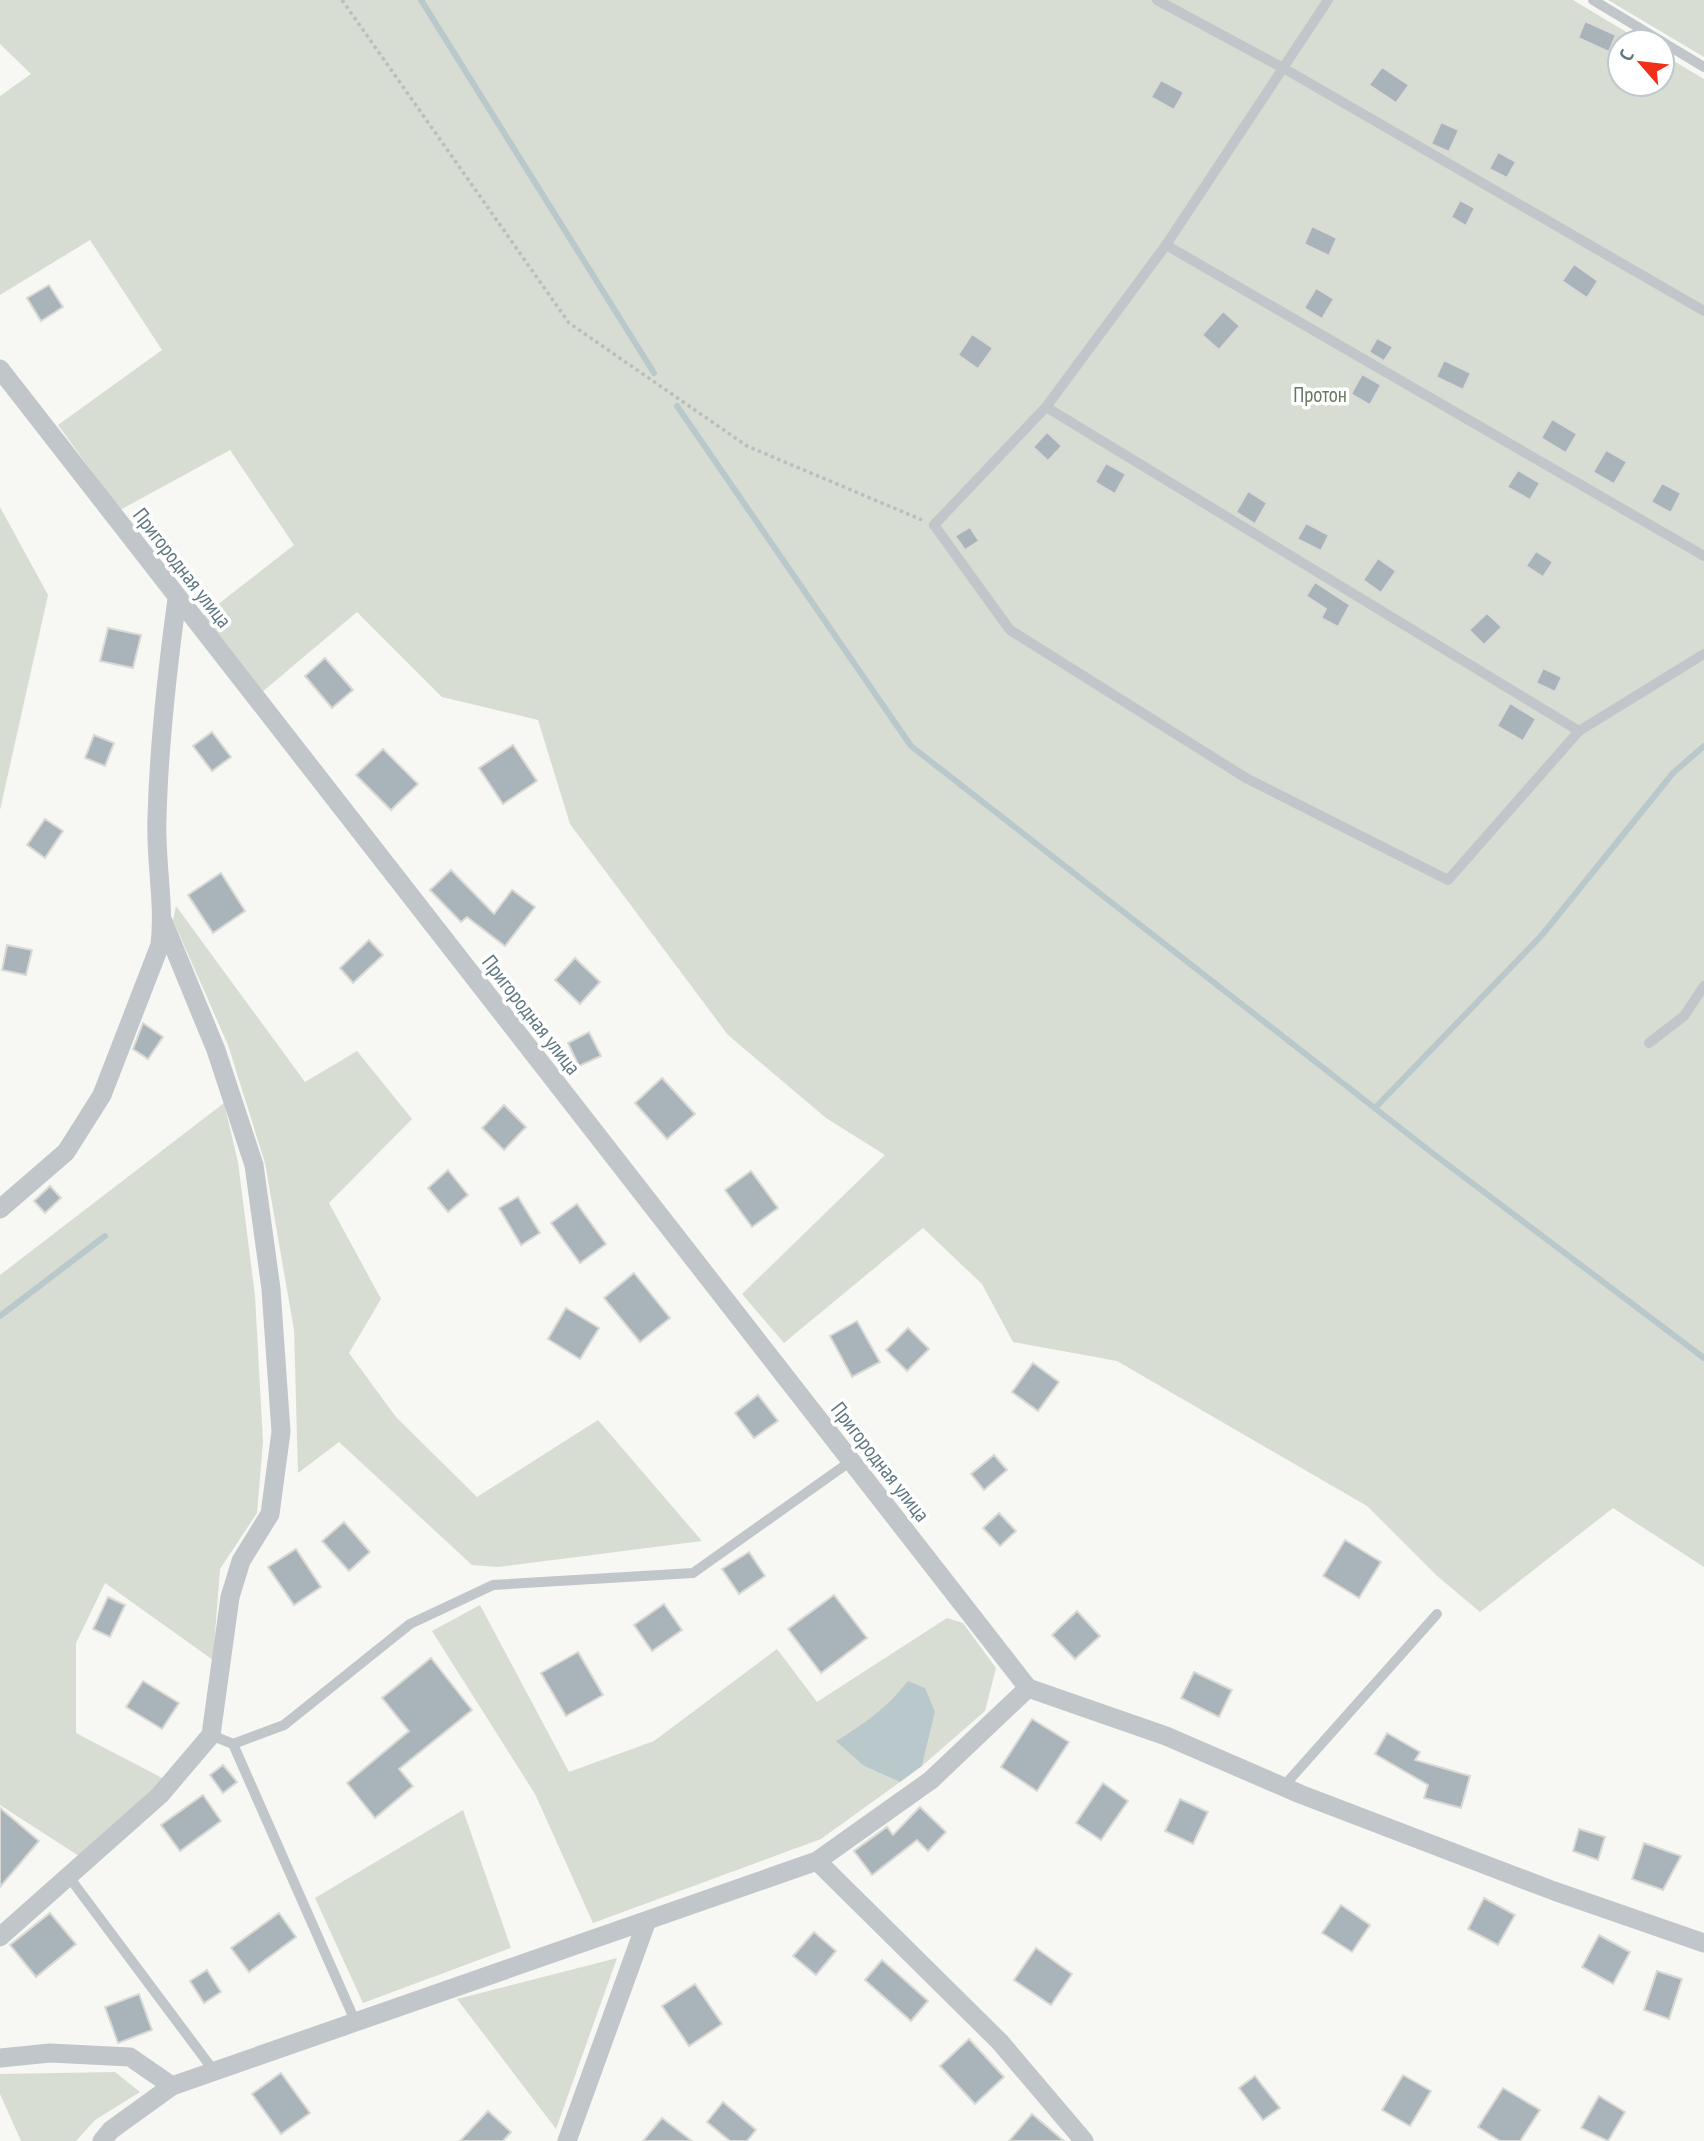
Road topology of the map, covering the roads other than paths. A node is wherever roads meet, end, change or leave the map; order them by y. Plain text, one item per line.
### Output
1 (1157, 0) edge
2 (1328, 0) edge
3 (1593, 0) edge
4 (1704, 66) edge
5 (1285, 69) junction
6 (1166, 245) junction
7 (1704, 311) edge
8 (1, 375) edge
9 (1046, 407) junction
10 (1704, 556) edge
11 (177, 599) junction
12 (1704, 654) edge
13 (1578, 731) junction
14 (163, 921) junction
15 (1704, 986) edge
16 (1649, 1043) dead end
17 (0, 1209) edge
18 (851, 1461) junction
19 (1437, 1614) dead end
20 (1028, 1688) junction
21 (211, 1735) junction
22 (233, 1744) junction
23 (1283, 1787) junction
24 (817, 1861) junction
25 (69, 1877) junction
26 (646, 1923) junction
27 (0, 1937) edge
28 (1704, 1943) edge
29 (356, 2023) junction
30 (0, 2058) edge
31 (214, 2071) junction
32 (172, 2086) junction
33 (102, 2141) edge
34 (567, 2141) edge
35 (1084, 2141) edge

1 - 5 lane
2 - 5 lane
3 - 4 lane
5 - 6 lane
5 - 7 lane
6 - 9 lane
6 - 10 lane
8 - 11 street, Пригородная улица
9 - 13 lane
9 - 13 lane
11 - 14 street
11 - 18 street, Пригородная улица
12 - 13 lane
14 - 17 street
14 - 21 street
15 - 16 lane
18 - 20 street, Пригородная улица
18 - 22 lane
19 - 23 lane
20 - 23 street
20 - 24 street
21 - 22 lane
21 - 25 street
22 - 29 lane
23 - 28 street
24 - 26 street
24 - 35 street
25 - 27 street
25 - 31 lane
26 - 29 street
26 - 34 street
29 - 31 street
30 - 32 street
31 - 32 street
32 - 33 street

